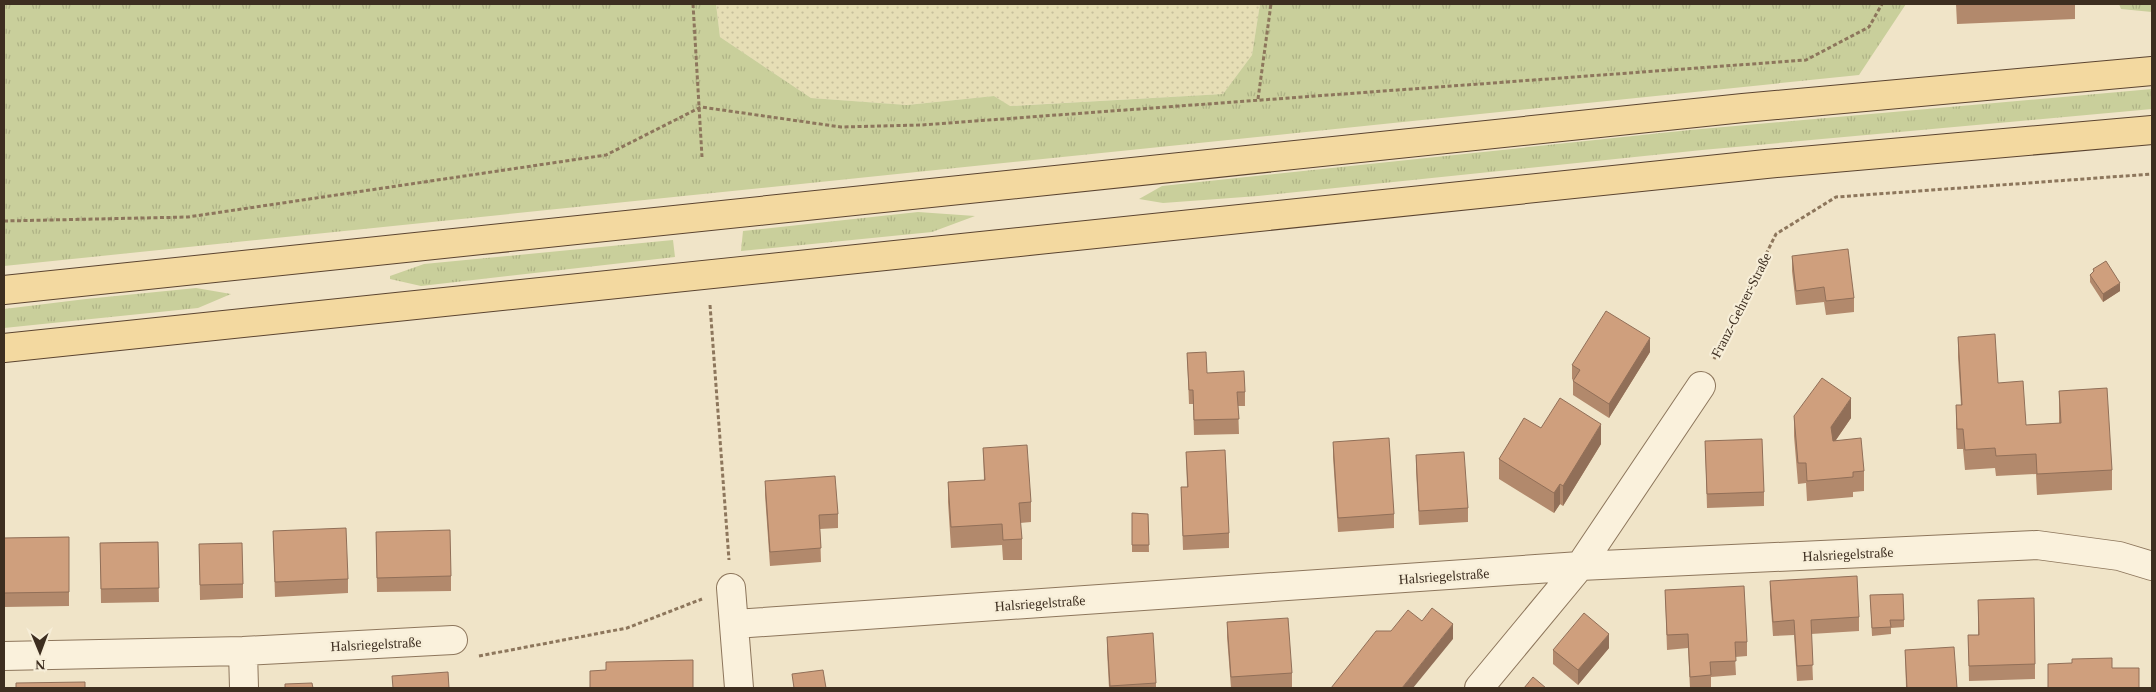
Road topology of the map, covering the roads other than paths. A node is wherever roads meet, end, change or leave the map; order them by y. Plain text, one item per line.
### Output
1 (2152, 71) edge
2 (2152, 130) edge
3 (4, 290) edge
4 (4, 348) edge
5 (1701, 386) road end
6 (1580, 566) junction
7 (2152, 566) edge
8 (731, 588) road end
9 (734, 624) junction
10 (453, 640) road end
11 (243, 651) junction
12 (4, 656) edge
13 (244, 688) edge
14 (739, 688) edge
15 (1479, 688) edge

1 - 3 main road
2 - 4 main road
5 - 6 street
6 - 7 street, Halsriegelstraße
6 - 9 street, Halsriegelstraße
6 - 15 street
8 - 9 street
9 - 14 street
10 - 11 street, Halsriegelstraße
11 - 12 street, Halsriegelstraße
11 - 13 street

